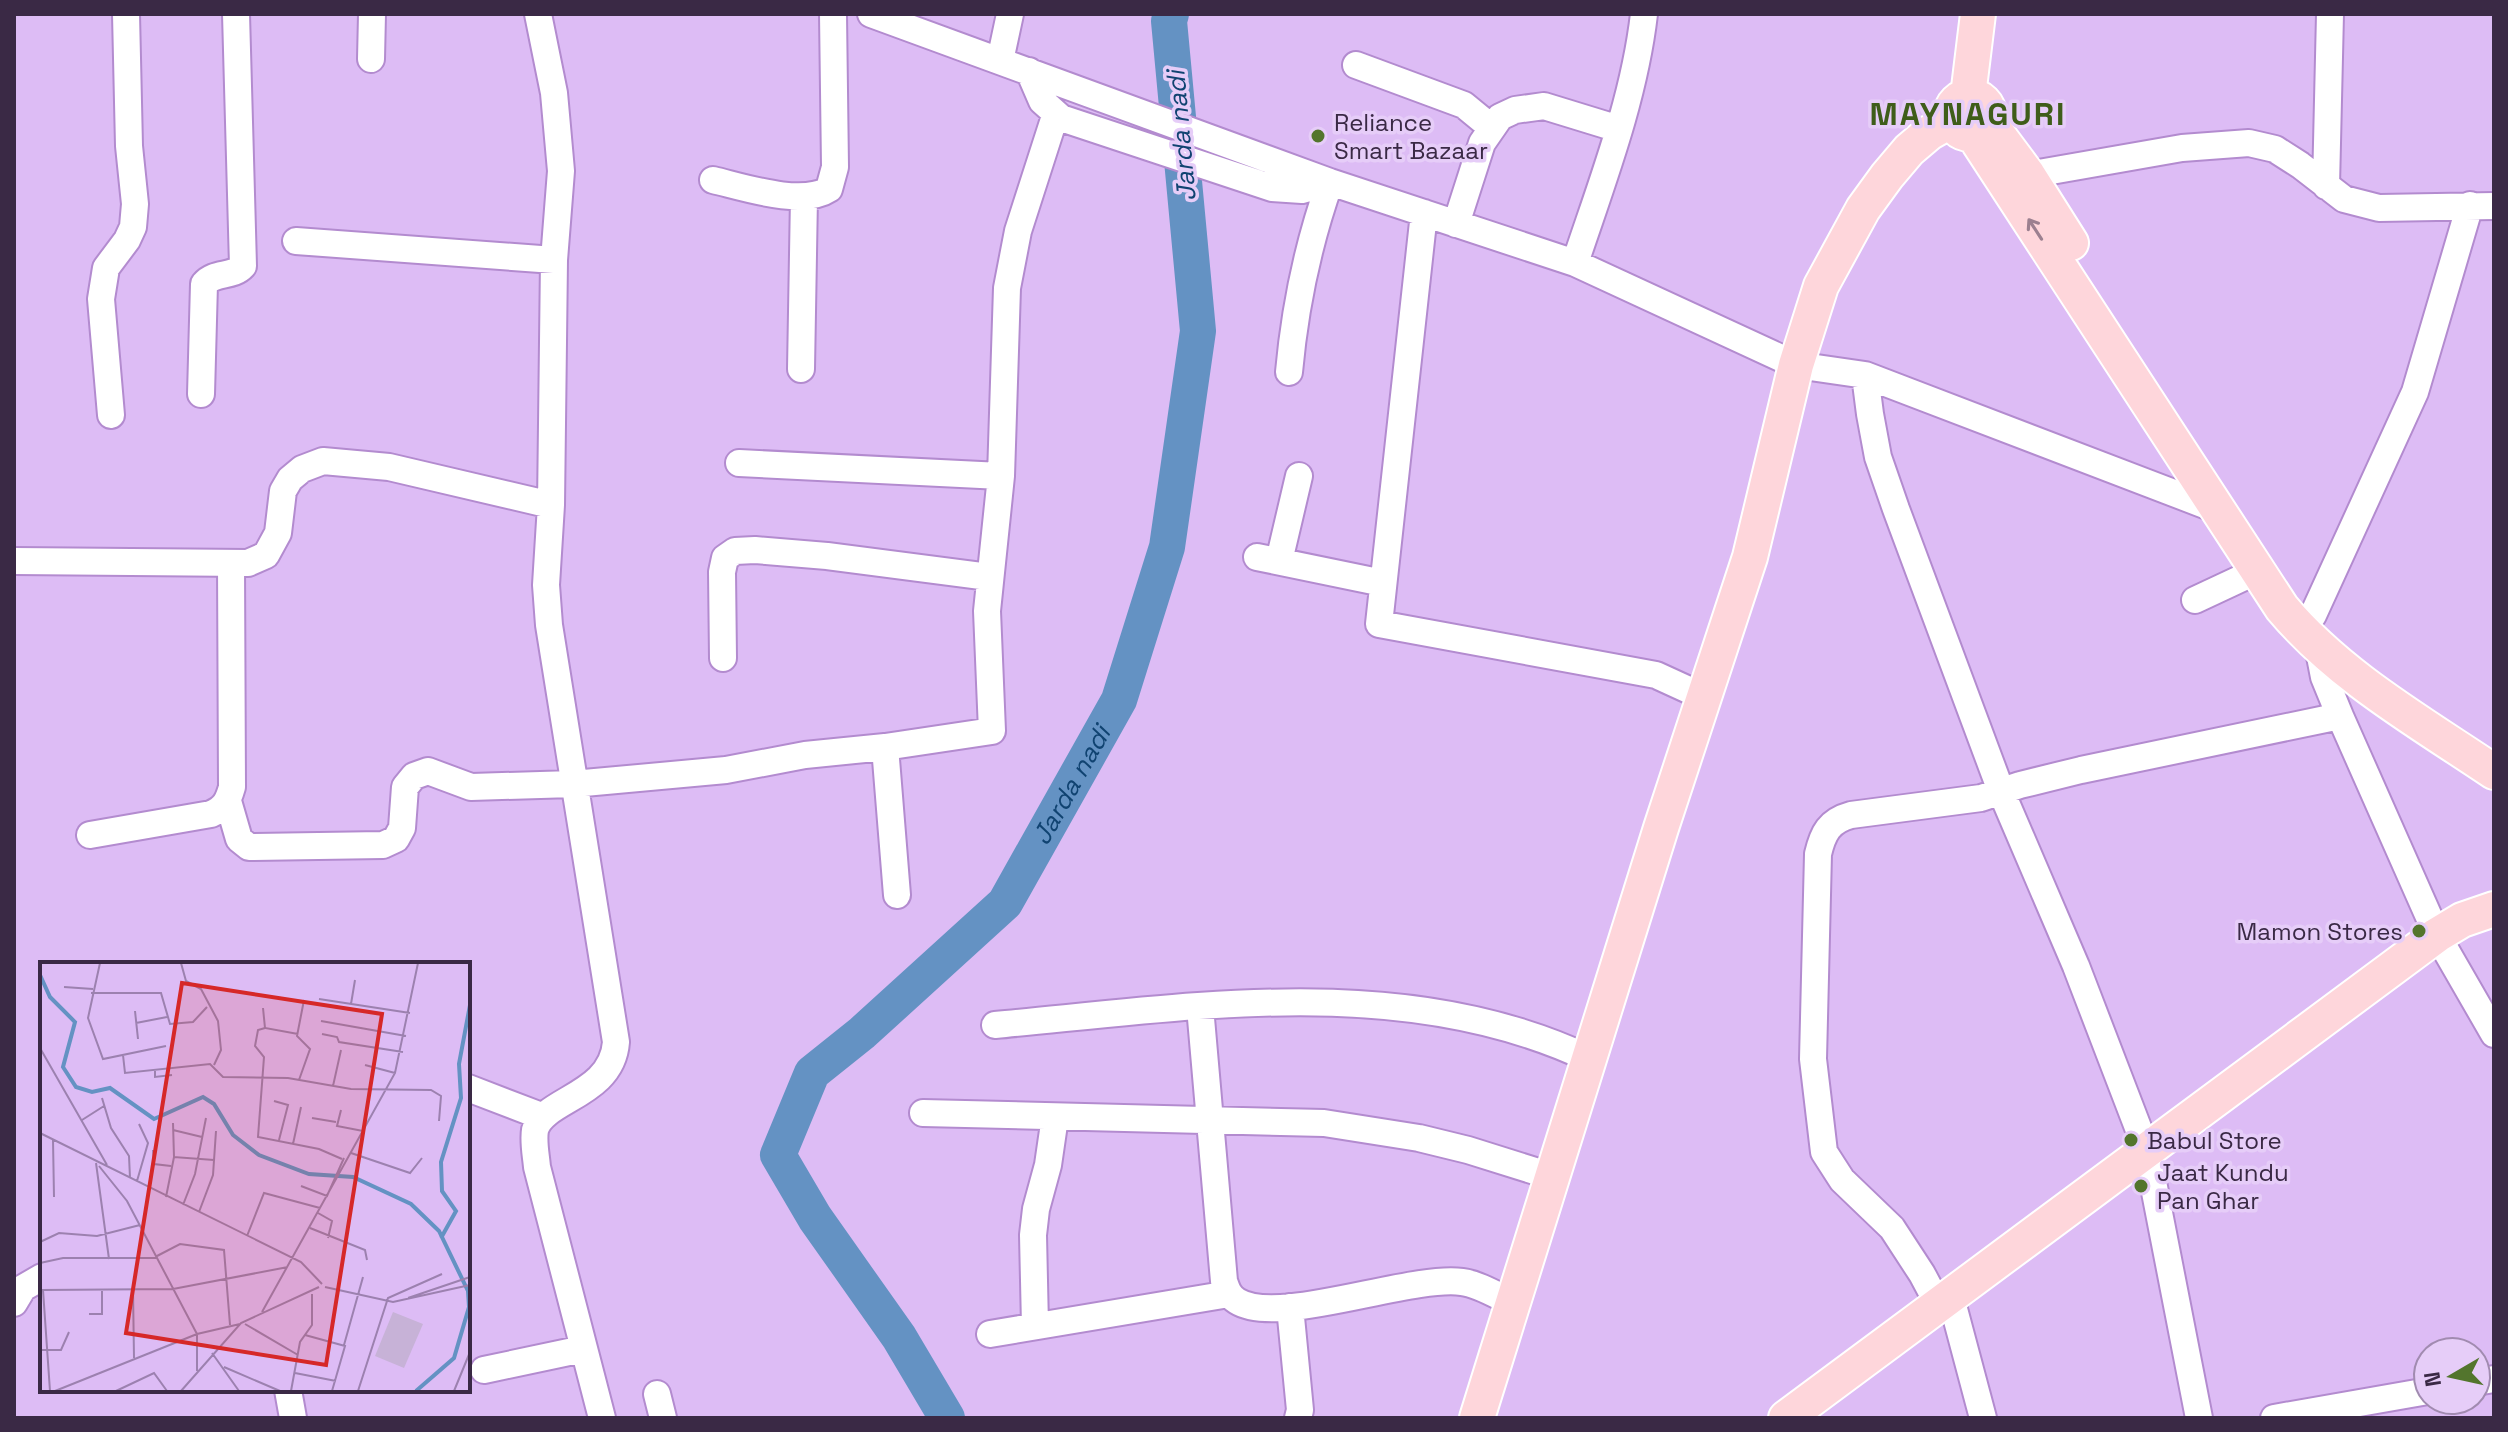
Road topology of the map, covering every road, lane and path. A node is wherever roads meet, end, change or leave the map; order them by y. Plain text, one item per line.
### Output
1 (126, 14) edge
2 (236, 14) edge
3 (372, 14) edge
4 (538, 14) edge
5 (833, 14) edge
6 (871, 14) edge
7 (1010, 14) edge
8 (1644, 14) edge
9 (1978, 14) edge
10 (2330, 14) edge
11 (371, 59) dead end
12 (1000, 61) junction
13 (1356, 65) dead end
14 (1033, 73) junction
15 (1058, 117) junction
16 (1970, 118) junction
17 (1492, 128) junction
18 (1619, 129) junction
19 (2028, 175) junction
20 (713, 180) dead end
21 (1330, 182) junction
22 (2326, 186) junction
23 (804, 197) junction
24 (2482, 205) edge
25 (1424, 213) junction
26 (1456, 224) junction
27 (296, 241) dead end
28 (554, 260) junction
29 (1575, 263) junction
30 (1796, 365) junction
31 (801, 369) dead end
32 (1289, 372) dead end
33 (1865, 375) junction
34 (201, 394) dead end
35 (111, 415) dead end
36 (739, 463) dead end
37 (1001, 476) junction
38 (1299, 476) dead end
39 (551, 505) junction
40 (2218, 510) junction
41 (14, 561) edge
42 (231, 564) junction
43 (2257, 571) junction
44 (989, 577) junction
45 (1383, 583) junction
46 (2195, 600) dead end
47 (2316, 631) junction
48 (723, 658) dead end
49 (1704, 697) junction
50 (2340, 716) junction
51 (885, 747) junction
52 (2494, 748) edge
53 (2494, 772) edge
54 (573, 784) junction
55 (2001, 791) junction
56 (228, 801) junction
57 (90, 835) dead end
58 (897, 895) dead end
59 (2494, 909) edge
60 (2437, 935) junction
61 (1200, 1007) junction
62 (995, 1025) dead end
63 (2494, 1034) edge
64 (1590, 1059) junction
65 (470, 1089) edge
66 (923, 1113) dead end
67 (541, 1116) junction
68 (1055, 1117) junction
69 (1211, 1120) junction
70 (2147, 1151) junction
71 (1554, 1177) junction
72 (40, 1278) edge
73 (1229, 1294) junction
74 (1944, 1299) junction
75 (14, 1303) edge
76 (1513, 1303) junction
77 (1290, 1307) junction
78 (1035, 1326) junction
79 (990, 1334) dead end
80 (583, 1349) junction
81 (484, 1370) dead end
82 (288, 1392) edge
83 (2412, 1394) edge
84 (293, 1418) edge
85 (602, 1418) edge
86 (1298, 1418) edge
87 (1477, 1418) edge
88 (1786, 1418) edge
89 (1983, 1418) edge
90 (2199, 1418) edge
91 (2274, 1418) edge

1 - 35 street
2 - 34 street
3 - 11 street
4 - 28 street
5 - 23 street
6 - 12 street
7 - 12 street
8 - 18 street
9 - 16 main road
10 - 22 street
12 - 14 street
13 - 17 street
14 - 15 street
14 - 21 street
15 - 21 street
15 - 37 street
16 - 19 main road
16 - 30 main road
40 -> 16 main road
17 - 18 street
17 - 26 street
18 - 29 street
19 - 22 street
19 - 47 main road
20 - 23 street
21 - 25 street
21 - 32 street
22 - 24 street
23 - 31 street
24 - 47 street
25 - 26 street
25 - 45 street
26 - 29 street
27 - 28 street
28 - 39 street
29 - 30 street
30 - 33 street
30 - 49 main road
33 - 40 street
33 - 55 street
36 - 37 street
37 - 44 street
38 - 45 street
39 - 42 street
39 - 54 street
40 - 43 main road
41 - 42 street
42 - 56 street
43 - 46 street
43 - 47 main road
44 - 48 street
44 - 51 street
45 - 49 street
47 - 50 street
47 - 52 main road
47 - 53 main road
49 - 64 main road
50 - 55 street
50 - 60 street
51 - 54 street
51 - 58 street
54 - 56 street
54 - 67 street
55 - 70 street
55 - 74 street
56 - 57 street
59 - 60 main road
60 - 63 street
60 - 70 main road
61 - 62 street
61 - 64 street
61 - 69 street
64 - 71 main road
65 - 67 street
66 - 68 street
67 - 80 street
68 - 69 street
68 - 78 street
69 - 71 street
69 - 73 street
70 - 74 main road
70 - 90 street
71 - 76 main road
72 - 75 street
73 - 77 street
73 - 78 street
74 - 88 main road
74 - 89 street
76 - 77 street
76 - 87 main road
77 - 86 street
78 - 79 street
80 - 81 street
80 - 85 street
82 - 84 street
83 - 91 street

